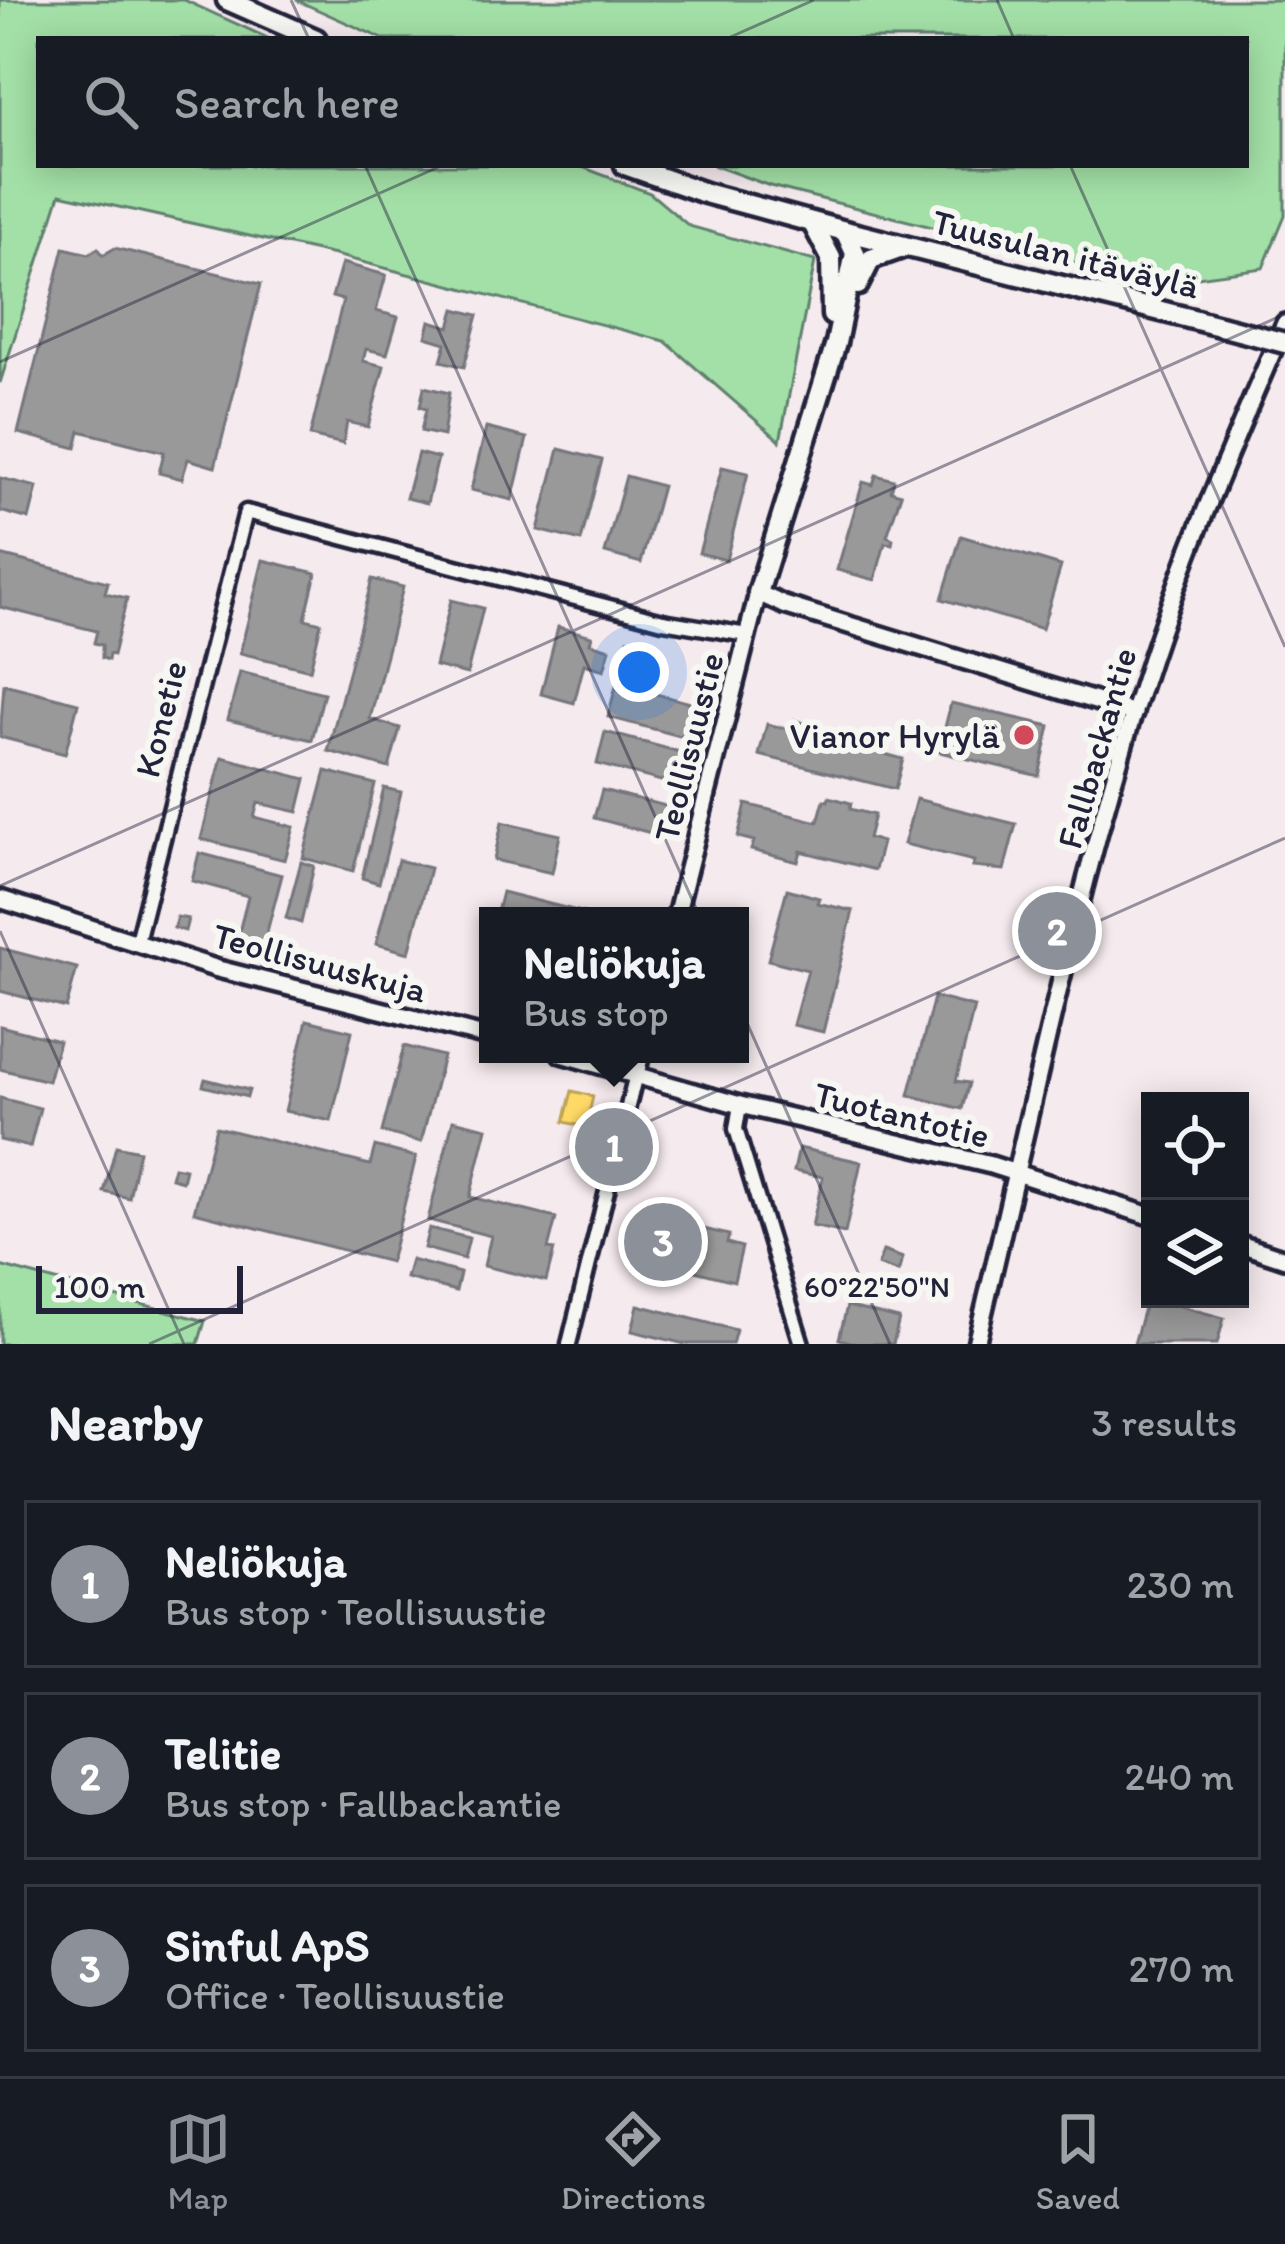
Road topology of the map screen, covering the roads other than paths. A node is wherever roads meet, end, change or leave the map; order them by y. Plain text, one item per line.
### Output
1 (227, 0) edge
2 (309, 36) edge
3 (633, 168) edge
4 (812, 222) junction
5 (845, 231) junction
6 (908, 247) junction
7 (1285, 323) edge
8 (1285, 343) edge
9 (814, 420) junction
10 (758, 593) junction
11 (747, 635) junction
12 (1134, 713) junction
13 (0, 899) edge
14 (678, 907) edge
15 (137, 941) junction
16 (479, 1034) edge
17 (595, 1063) edge
18 (638, 1063) edge
19 (636, 1074) junction
20 (740, 1105) junction
21 (1015, 1174) junction
22 (1141, 1213) edge
23 (1249, 1247) edge
24 (1285, 1258) edge
25 (569, 1344) edge
26 (802, 1344) edge
27 (976, 1344) edge

1 - 2 main road
3 - 4 main road, Tuusulan itäväylä
4 - 5 main road, Tuusulan itäväylä
4 - 9 main road
5 - 6 main road, Tuusulan itäväylä
5 - 9 main road
6 - 8 main road, Tuusulan itäväylä, bridge
6 - 9 main road
7 - 12 street, Fallbackantie
9 - 10 main road
10 - 11 street, Teollisuustie
10 - 12 street
11 - 14 street, Teollisuustie
11 - 15 street, Konetie
12 - 21 street, Fallbackantie
13 - 15 street
15 - 16 street, Teollisuuskuja
17 - 19 street
18 - 19 street
19 - 20 street, Tuotantotie
19 - 25 street
20 - 21 street, Tuotantotie
20 - 26 street
21 - 22 street, Tuotantotie
21 - 27 street, Fallbackantie
23 - 24 street

